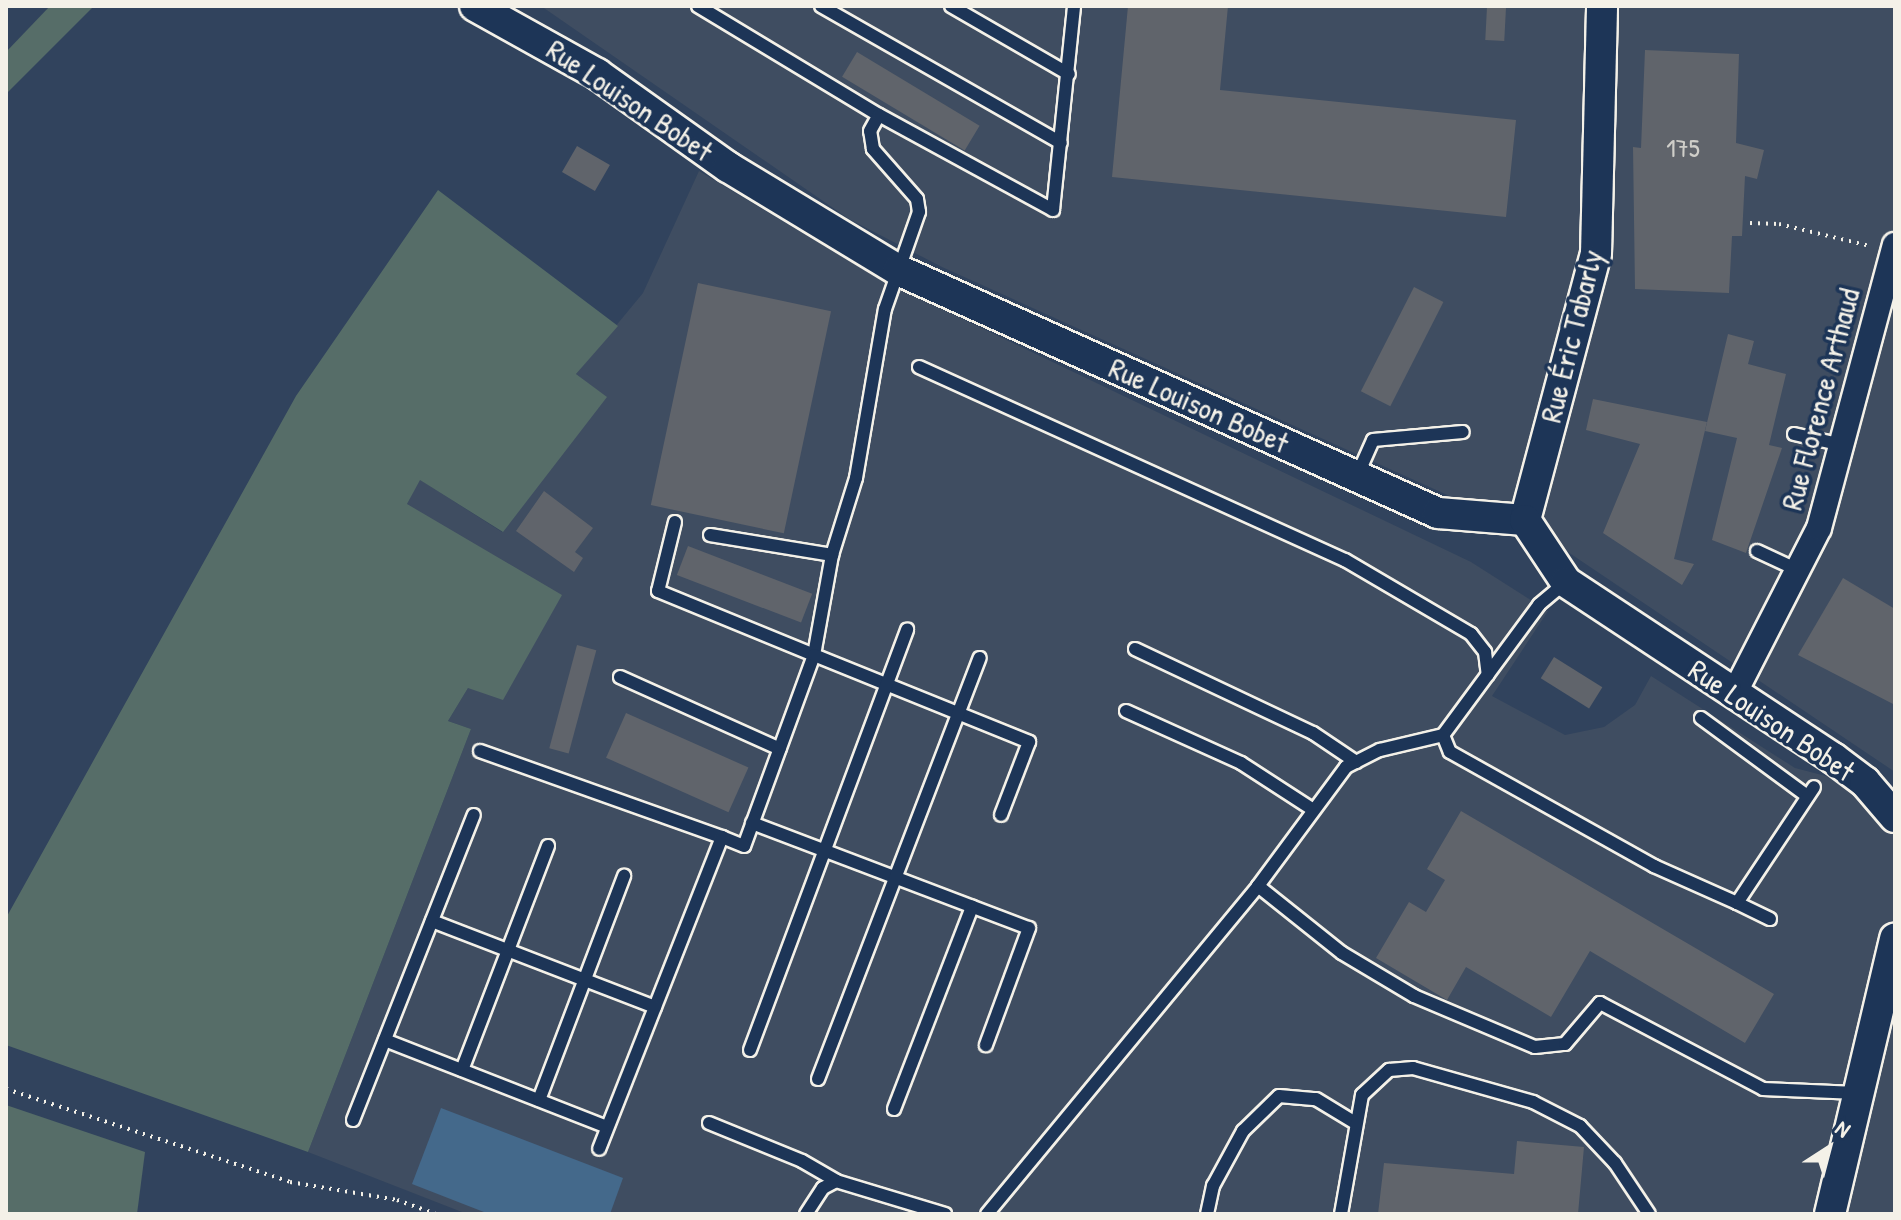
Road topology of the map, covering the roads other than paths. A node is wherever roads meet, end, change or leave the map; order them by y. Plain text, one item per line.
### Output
1 (698, 6) edge
2 (821, 6) edge
3 (951, 6) edge
4 (1074, 6) edge
5 (1602, 6) edge
6 (493, 10) edge
7 (1069, 74) junction
8 (879, 115) junction
9 (1061, 143) junction
10 (1895, 245) edge
11 (898, 270) junction
12 (919, 367) dead end
13 (1463, 432) dead end
14 (1794, 434) dead end
15 (1845, 446) junction
16 (1357, 476) junction
17 (1525, 520) junction
18 (675, 522) dead end
19 (710, 535) dead end
20 (1757, 551) dead end
21 (832, 555) junction
22 (1798, 570) junction
23 (1566, 582) junction
24 (907, 629) dead end
25 (1135, 649) dead end
26 (814, 655) junction
27 (980, 658) dead end
28 (1488, 675) junction
29 (620, 677) dead end
30 (885, 686) junction
31 (1734, 694) junction
32 (1126, 711) dead end
33 (957, 717) junction
34 (1701, 718) dead end
35 (1443, 735) junction
36 (780, 749) junction
37 (480, 751) dead end
38 (1356, 762) junction
39 (1312, 809) junction
40 (474, 815) dead end
41 (1001, 815) dead end
42 (1895, 817) edge
43 (752, 823) junction
44 (722, 837) junction
45 (548, 846) dead end
46 (823, 850) junction
47 (624, 876) dead end
48 (896, 878) junction
49 (1258, 886) junction
50 (1737, 903) junction
51 (972, 907) junction
52 (1770, 919) dead end
53 (432, 921) junction
54 (1895, 939) edge
55 (508, 950) junction
56 (585, 980) junction
57 (655, 1007) junction
58 (385, 1040) junction
59 (986, 1045) dead end
60 (750, 1050) dead end
61 (462, 1070) junction
62 (818, 1079) dead end
63 (1857, 1093) junction
64 (539, 1100) junction
65 (894, 1109) dead end
66 (353, 1120) dead end
67 (1354, 1122) junction
68 (709, 1123) dead end
69 (607, 1127) junction
70 (599, 1149) dead end
71 (836, 1181) junction
72 (806, 1214) edge
73 (945, 1214) edge
74 (987, 1214) edge
75 (1207, 1214) edge
76 (1341, 1214) edge
77 (1649, 1214) edge
78 (1830, 1214) edge

1 - 8 lane
2 - 9 lane
3 - 7 lane
4 - 7 lane
5 - 17 street, Rue Éric Tabarly
6 - 11 street, Rue Louison Bobet
7 - 9 lane
8 - 9 lane
8 - 11 lane
10 - 15 street, Rue Florence Arthaud
11 - 16 street, Rue Louison Bobet
11 - 21 lane
12 - 28 lane
13 - 16 lane
14 - 15 lane
15 - 22 street, Rue Florence Arthaud
16 - 17 street, Rue Louison Bobet
17 - 23 street, Rue Louison Bobet
18 - 26 lane
19 - 21 lane
20 - 22 lane
21 - 26 lane
22 - 31 street, Rue Florence Arthaud
23 - 28 lane
23 - 31 street, Rue Louison Bobet
24 - 30 lane
25 - 38 lane
26 - 30 lane
26 - 36 lane
27 - 33 lane
28 - 35 lane
29 - 36 lane
30 - 33 lane
30 - 46 lane
31 - 42 street, Rue Louison Bobet
32 - 39 lane
33 - 41 lane
33 - 48 lane
34 - 50 lane
35 - 38 lane
35 - 50 lane
36 - 43 lane
37 - 44 lane
38 - 39 lane
39 - 49 lane
40 - 53 lane
43 - 44 lane
43 - 46 lane
44 - 57 lane
45 - 55 lane
46 - 48 lane
46 - 60 lane
47 - 56 lane
48 - 51 lane
48 - 62 lane
49 - 63 lane
49 - 74 lane
50 - 52 lane
51 - 59 lane
51 - 65 lane
53 - 55 lane
53 - 58 lane
54 - 63 street
55 - 56 lane
55 - 61 lane
56 - 57 lane
56 - 64 lane
57 - 69 lane
58 - 61 lane
58 - 66 lane
61 - 64 lane
63 - 78 street
64 - 69 lane
67 - 75 lane
67 - 76 lane
67 - 77 lane
68 - 71 lane
69 - 70 lane
71 - 72 lane
71 - 73 lane

